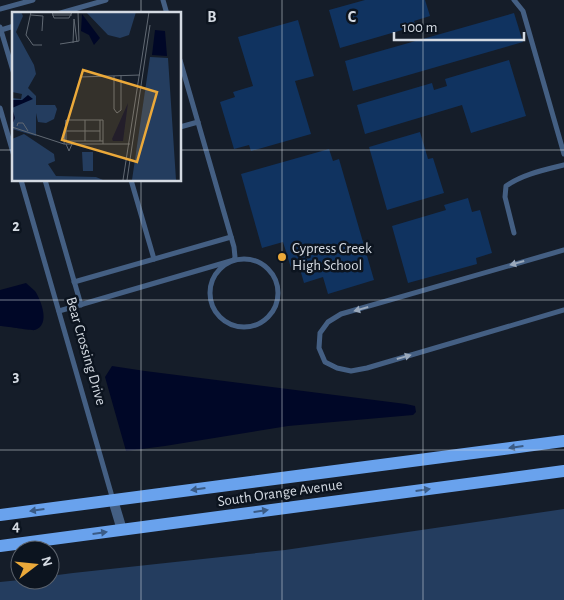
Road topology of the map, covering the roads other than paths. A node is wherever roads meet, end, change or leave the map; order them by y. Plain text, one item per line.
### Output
1 (33, 0) edge
2 (106, 0) edge
3 (514, 0) edge
4 (80, 7) junction
5 (0, 9) edge
6 (64, 12) edge
7 (81, 12) edge
8 (0, 28) edge
9 (181, 63) edge
10 (12, 67) edge
11 (0, 108) edge
12 (198, 122) junction
13 (181, 127) edge
14 (12, 149) edge
15 (564, 154) edge
16 (564, 165) edge
17 (21, 181) edge
18 (45, 181) edge
19 (131, 181) edge
20 (514, 233) dead end
21 (231, 237) junction
22 (564, 250) edge
23 (154, 259) junction
24 (234, 260) junction
25 (74, 282) junction
26 (81, 305) junction
27 (564, 310) edge
28 (59, 312) junction
29 (564, 441) edge
30 (564, 471) edge
31 (113, 500) junction
32 (0, 515) edge
33 (122, 530) junction
34 (0, 546) edge

1 - 5 lane
2 - 4 lane
3 - 15 lane
4 - 6 lane
4 - 7 lane
8 - 10 lane
9 - 12 lane
11 - 14 lane
12 - 13 lane
12 - 21 lane
16 - 20 lane
17 - 28 lane, Bear Crossing Drive
18 - 25 lane
19 - 23 lane
21 - 23 lane
21 - 24 lane
22 -> 27 lane
23 - 25 lane
24 - 24 lane
24 - 26 lane
25 - 26 lane
26 - 28 lane
28 - 31 lane, Bear Crossing Drive
29 -> 31 main road, South Orange Avenue
33 -> 30 main road, South Orange Avenue
31 -> 32 main road, South Orange Avenue
31 - 33 street, Bear Crossing Drive
34 -> 33 main road, South Orange Avenue

